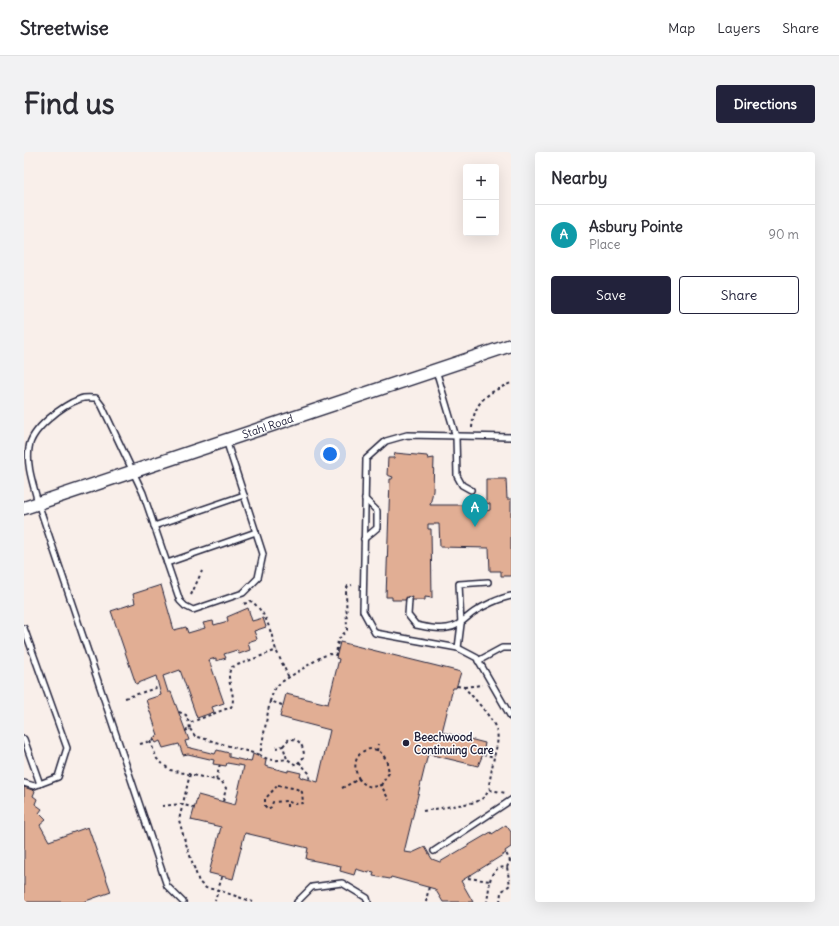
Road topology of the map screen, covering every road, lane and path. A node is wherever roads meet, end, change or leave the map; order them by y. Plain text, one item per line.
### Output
1 (511, 345) edge
2 (436, 370) junction
3 (511, 383) edge
4 (456, 437) junction
5 (471, 437) junction
6 (511, 438) edge
7 (226, 440) junction
8 (132, 471) junction
9 (471, 490) dead end
10 (244, 495) junction
11 (365, 499) junction
12 (38, 503) junction
13 (24, 508) edge
14 (154, 526) junction
15 (256, 532) junction
16 (364, 539) junction
17 (167, 563) junction
18 (202, 571) dead end
19 (488, 582) dead end
20 (352, 585) dead end
21 (191, 595) dead end
22 (511, 596) edge
23 (409, 600) dead end
24 (244, 604) dead end
25 (461, 624) junction
26 (24, 628) edge
27 (458, 648) junction
28 (511, 648) edge
29 (277, 650) junction
30 (478, 661) junction
31 (290, 678) junction
32 (484, 685) dead end
33 (457, 686) dead end
34 (159, 687) dead end
35 (464, 687) junction
36 (124, 698) dead end
37 (270, 701) junction
38 (282, 705) dead end
39 (179, 712) dead end
40 (511, 717) edge
41 (189, 723) junction
42 (190, 729) junction
43 (185, 731) dead end
44 (24, 739) edge
45 (154, 740) dead end
46 (150, 741) junction
47 (140, 744) dead end
48 (378, 744) dead end
49 (284, 746) junction
50 (276, 748) dead end
51 (377, 751) junction
52 (483, 754) dead end
53 (260, 755) junction
54 (494, 757) junction
55 (287, 759) junction
56 (299, 762) junction
57 (220, 764) dead end
58 (190, 774) junction
59 (309, 779) dead end
60 (359, 779) junction
61 (216, 780) junction
62 (24, 782) edge
63 (40, 784) junction
64 (381, 785) junction
65 (342, 788) dead end
66 (490, 790) junction
67 (508, 793) dead end
68 (389, 800) dead end
69 (511, 800) edge
70 (223, 802) dead end
71 (287, 802) junction
72 (182, 805) junction
73 (162, 806) dead end
74 (287, 807) dead end
75 (194, 808) dead end
76 (423, 811) dead end
77 (434, 851) dead end
78 (506, 853) dead end
79 (507, 867) junction
80 (222, 876) dead end
81 (468, 878) dead end
82 (490, 881) junction
83 (429, 886) dead end
84 (507, 887) junction
85 (218, 890) junction
86 (511, 890) edge
87 (215, 901) edge
88 (183, 902) edge
89 (253, 902) edge
90 (297, 902) edge
91 (368, 902) edge
92 (426, 902) edge
93 (487, 902) edge
94 (500, 902) edge

1 - 2 street, Stahl Road
2 - 4 lane
2 - 7 street, Stahl Road
3 - 5 path
4 - 5 lane
4 - 9 lane
4 - 11 lane
5 - 6 lane
7 - 8 street, Stahl Road
7 - 10 lane
8 - 12 street, Stahl Road
8 - 12 lane
8 - 14 lane
10 - 14 lane
10 - 15 lane
11 - 16 lane
11 - 16 lane
12 - 13 street, Stahl Road
12 - 88 lane
14 - 17 lane
15 - 17 lane
15 - 17 lane
16 - 27 lane
18 - 21 path
19 - 25 lane
20 - 31 path
22 - 25 lane
23 - 25 lane
24 - 29 path
25 - 27 lane
26 - 63 lane
27 - 30 lane
28 - 30 lane
29 - 31 path
29 - 41 path
30 - 40 lane
31 - 37 path
32 - 35 path
33 - 35 path
34 - 36 path
35 - 54 path
37 - 38 path
37 - 53 path
39 - 41 path
41 - 42 path
42 - 43 path
42 - 53 path
44 - 63 lane
45 - 46 path
46 - 47 path
46 - 58 path
48 - 51 path
49 - 50 path
49 - 55 path
49 - 56 path
51 - 60 path
51 - 64 path
52 - 54 path
53 - 55 path
54 - 66 path
55 - 56 path
56 - 59 path
57 - 61 path
58 - 61 path
58 - 72 path
60 - 64 path
60 - 65 path
61 - 70 path
62 - 63 lane
64 - 68 path
66 - 67 path
66 - 76 path
69 - 77 lane
71 - 71 path
71 - 74 path
72 - 73 path
72 - 75 path
72 - 85 path
78 - 79 path
79 - 82 path
79 - 84 path
80 - 85 path
81 - 82 path
82 - 93 path
83 - 92 path
84 - 86 path
84 - 94 path
85 - 87 path
85 - 89 path
90 - 91 lane

